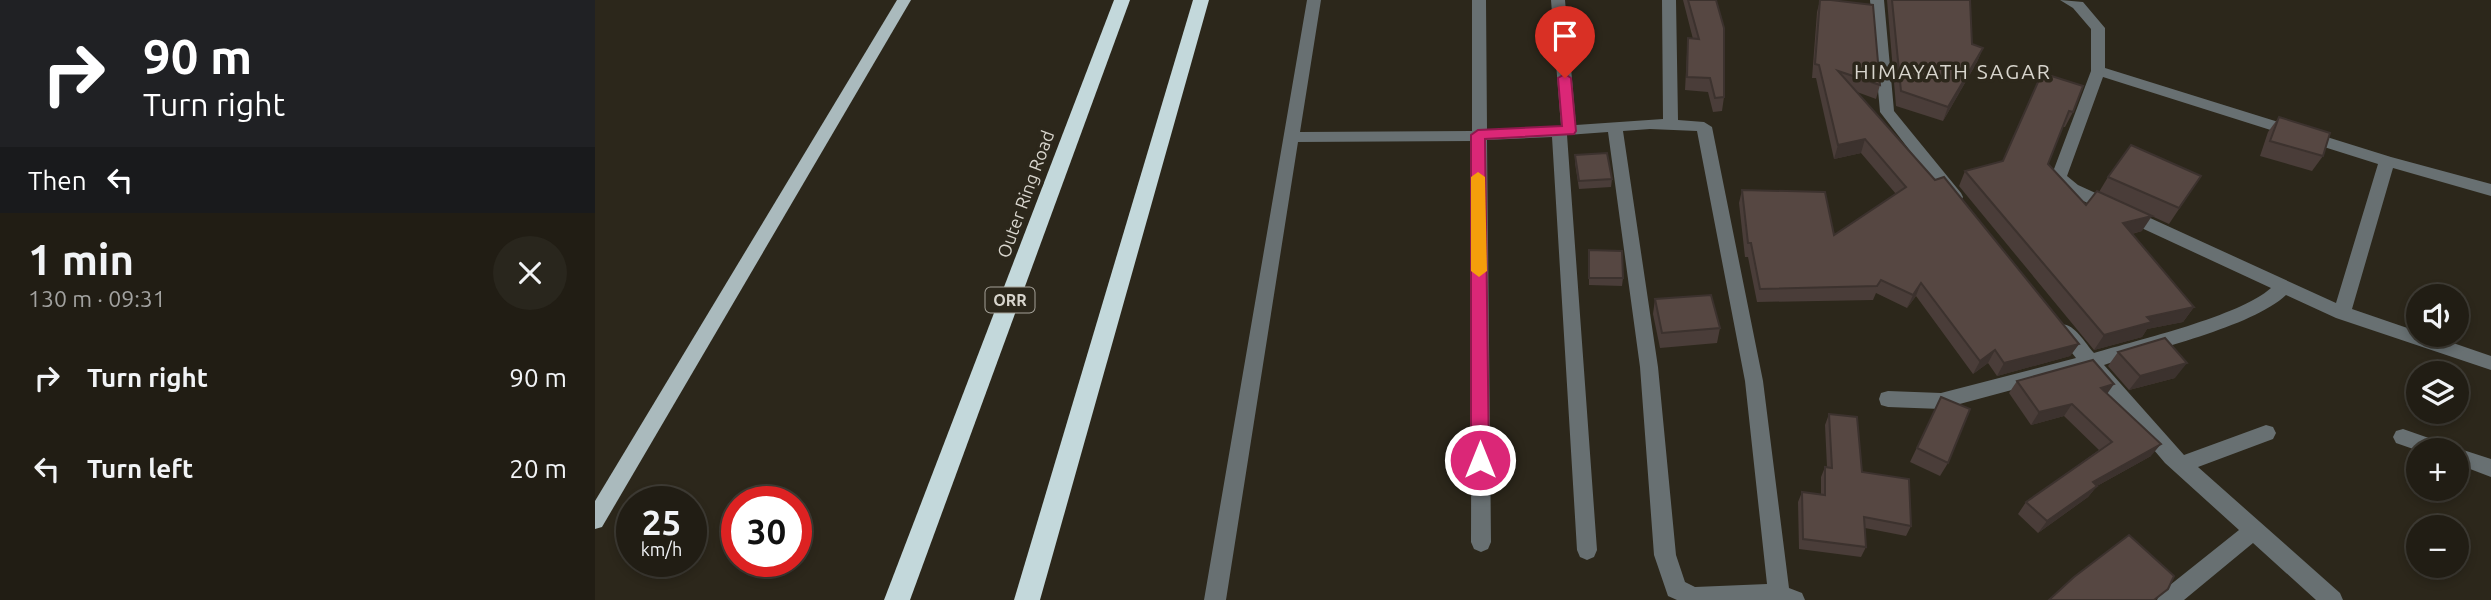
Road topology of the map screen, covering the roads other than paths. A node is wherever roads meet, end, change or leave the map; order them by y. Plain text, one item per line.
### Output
1 (904, 0) edge
2 (1122, 0) edge
3 (1201, 0) edge
4 (1314, 0) edge
5 (1479, 0) edge
6 (1558, 0) edge
7 (1669, 0) edge
8 (1877, 0) edge
9 (2067, 0) edge
10 (2098, 71) junction
11 (1671, 122) junction
12 (1615, 127) junction
13 (1564, 131) junction
14 (1478, 135) junction
15 (1291, 137) junction
16 (2387, 161) junction
17 (2491, 190) edge
18 (1966, 210) edge
19 (2284, 286) junction
20 (2342, 313) junction
21 (2053, 318) edge
22 (2088, 362) junction
23 (2491, 363) edge
24 (1888, 399) dead end
25 (2266, 433) dead end
26 (2403, 437) dead end
27 (2406, 438) edge
28 (2469, 460) edge
29 (2181, 465) junction
30 (2491, 468) edge
31 (595, 520) edge
32 (2255, 529) junction
33 (1481, 542) dead end
34 (1587, 550) dead end
35 (1787, 597) edge
36 (897, 600) edge
37 (1027, 600) edge
38 (1215, 600) edge
39 (2168, 600) edge
40 (2332, 600) edge

1 - 31 main road
2 - 36 highway, Outer Ring Road / ORR
3 - 37 highway
4 - 15 street
5 - 14 street
6 - 13 street
7 - 11 street
8 - 18 street
9 - 10 street
10 - 16 street
10 - 19 street
11 - 12 street
11 - 35 street
12 - 13 street
12 - 35 street
13 - 14 street
13 - 34 street
14 - 15 street
14 - 33 street
15 - 38 street
16 - 17 street
16 - 20 street
19 - 20 street
19 - 22 street
20 - 23 street
21 - 22 street
22 - 24 street
22 - 29 street
25 - 29 street
26 - 27 street
28 - 30 street
29 - 32 street
32 - 39 street
32 - 40 street

